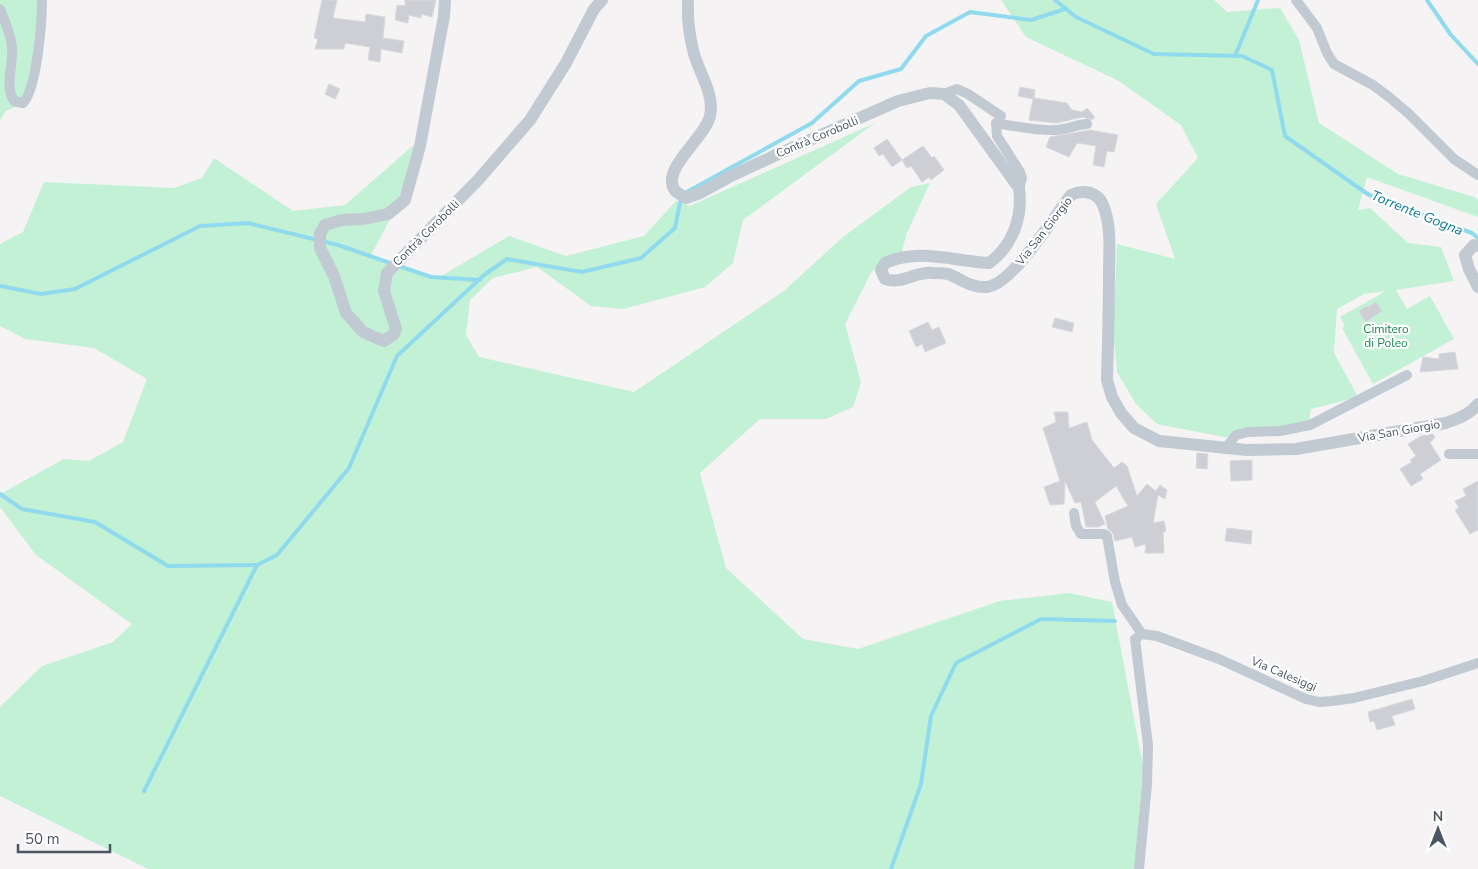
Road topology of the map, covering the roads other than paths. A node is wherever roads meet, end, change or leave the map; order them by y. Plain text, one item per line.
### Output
1 (42, 0) edge
2 (445, 0) edge
3 (602, 0) edge
4 (688, 0) edge
5 (1296, 0) edge
6 (0, 9) edge
7 (944, 94) junction
8 (1001, 116) dead end
9 (1086, 124) dead end
10 (1478, 175) edge
11 (1019, 188) junction
12 (1478, 246) edge
13 (1478, 287) edge
14 (1407, 376) dead end
15 (1478, 404) edge
16 (1225, 449) junction
17 (1449, 454) dead end
18 (1478, 454) edge
19 (1074, 513) dead end
20 (1142, 634) junction
21 (1478, 663) edge
22 (1139, 869) edge

1 - 6 street
2 - 3 street, Contrà Corobolli
4 - 7 street, Contrà Corobolli
5 - 10 street
7 - 8 street
7 - 11 street
9 - 11 street
11 - 16 street, Via San Giorgio
12 - 13 street
14 - 16 street
15 - 16 street, Via San Giorgio
17 - 18 street
19 - 20 street
20 - 21 street, Via Calesiggi
20 - 22 street

